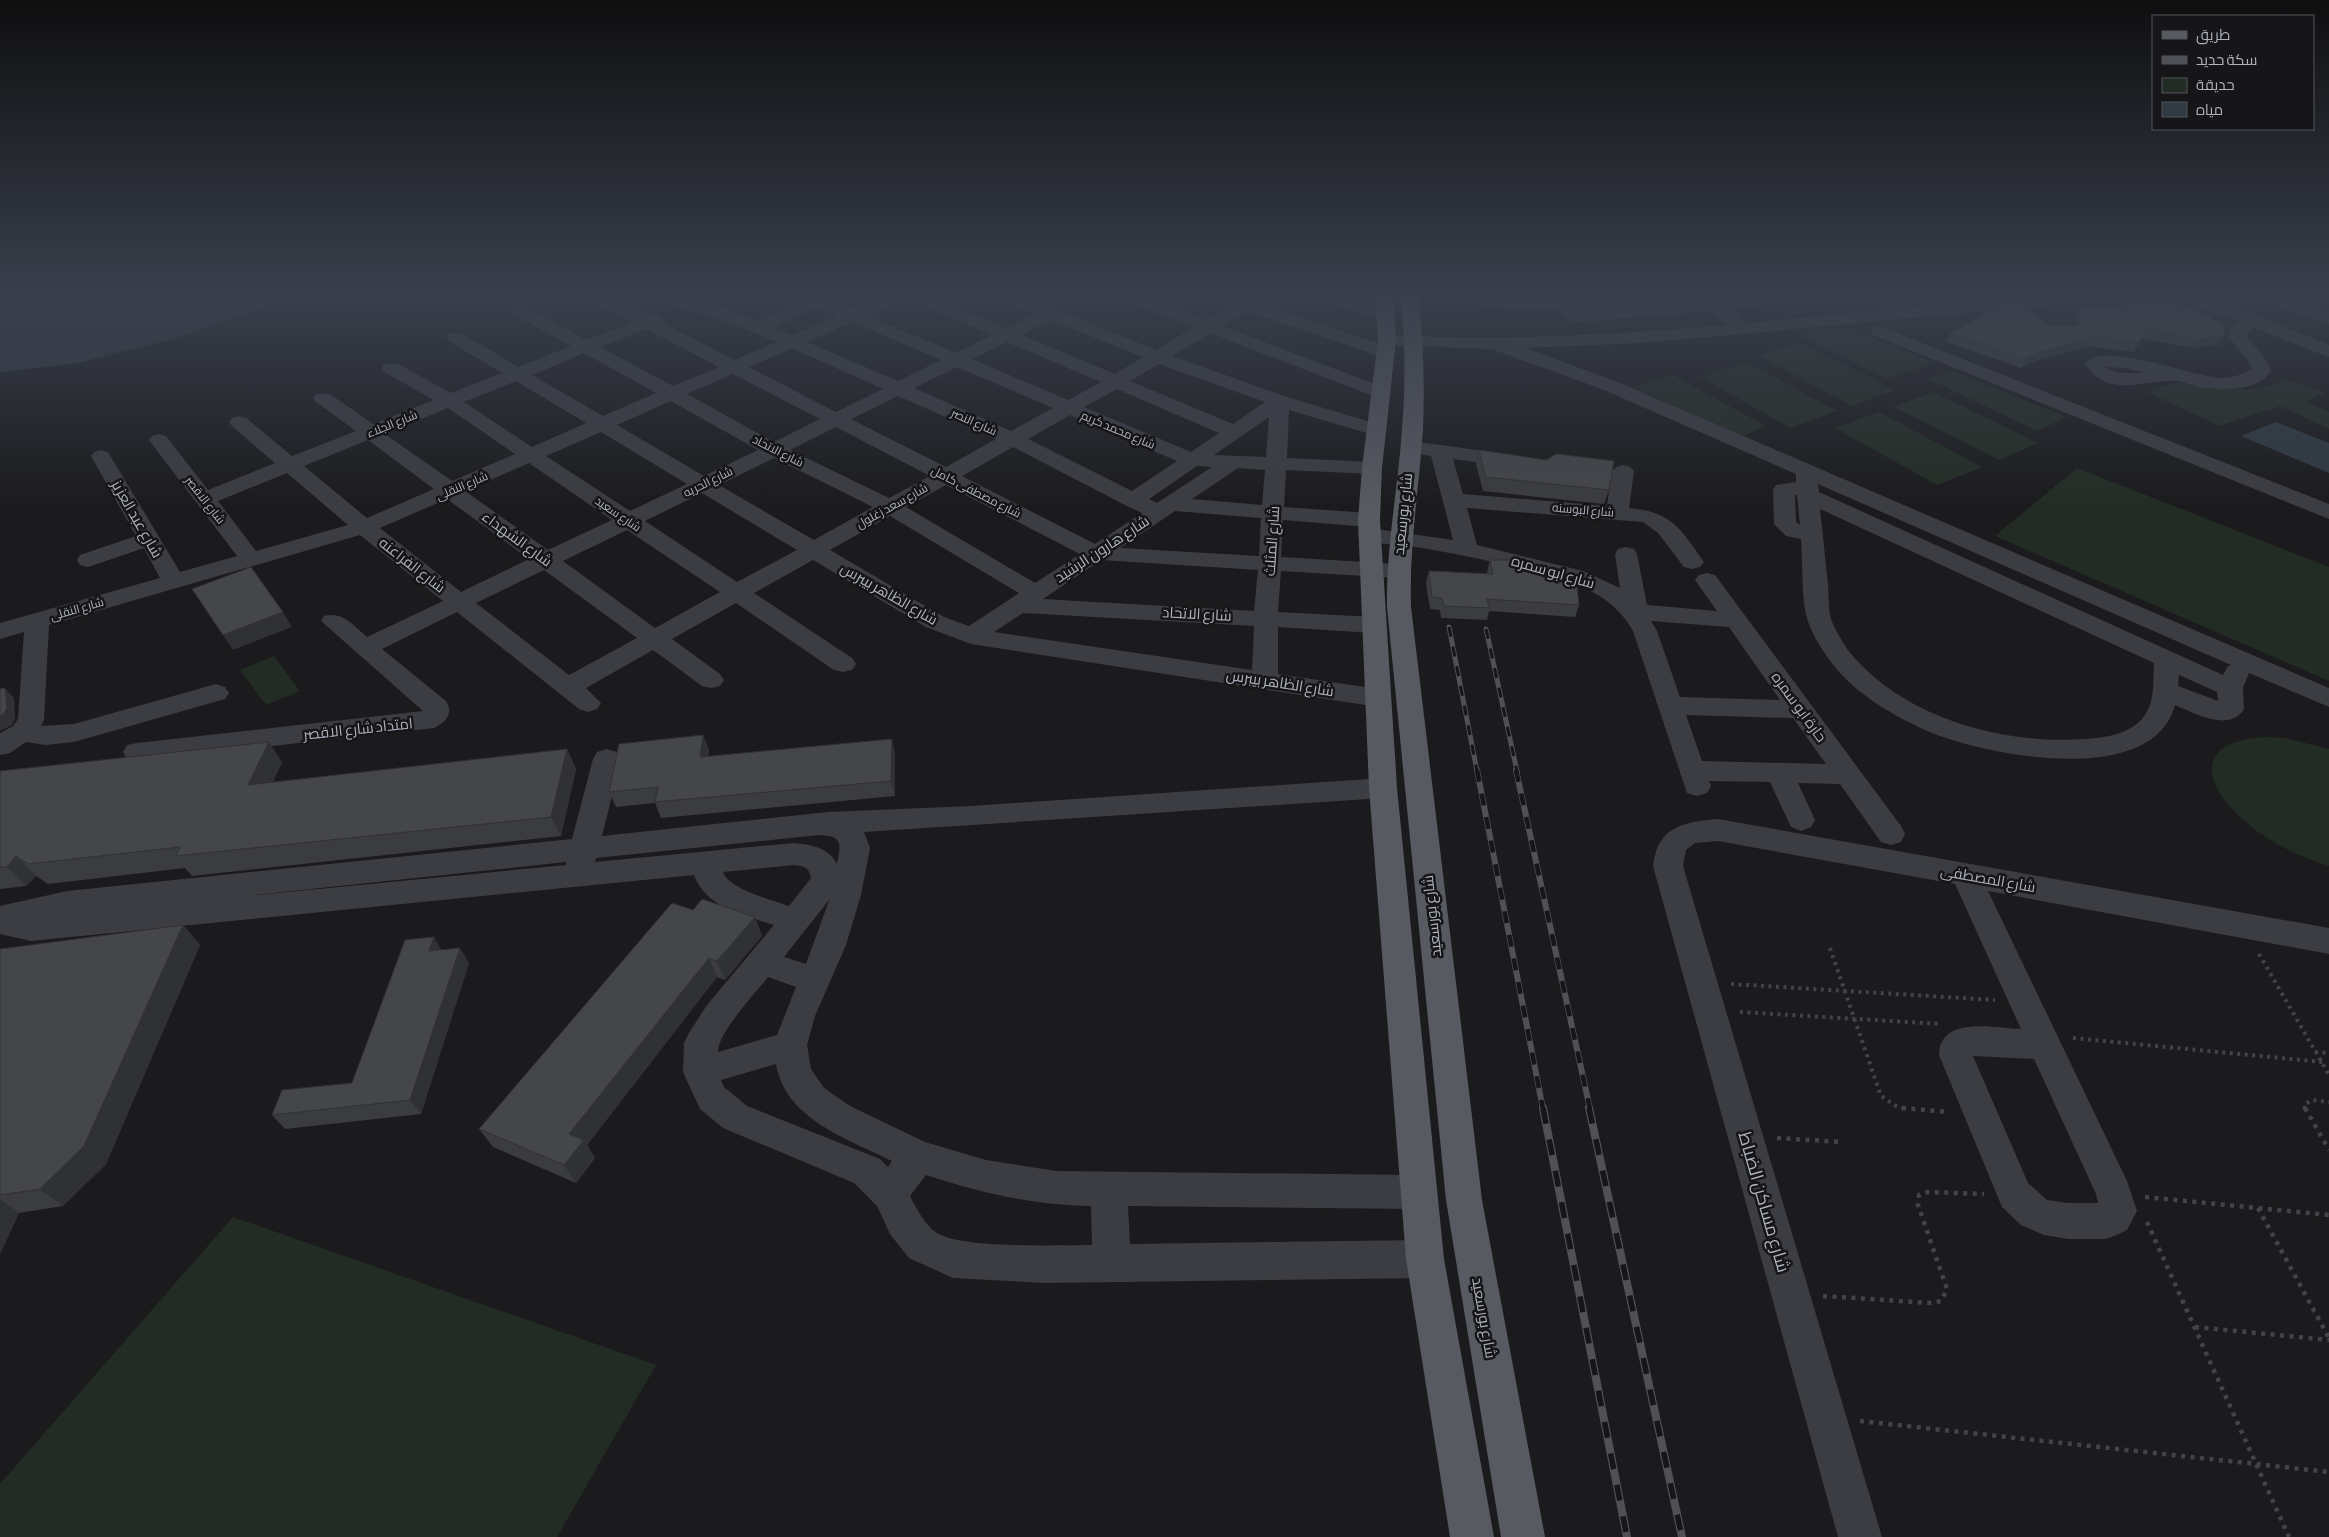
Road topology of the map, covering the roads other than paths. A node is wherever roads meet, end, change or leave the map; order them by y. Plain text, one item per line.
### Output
1 (500, 364) edge
2 (542, 364) edge
3 (618, 364) edge
4 (726, 364) edge
5 (744, 364) edge
6 (843, 364) edge
7 (947, 364) edge
8 (964, 364) edge
9 (1075, 364) edge
10 (1146, 364) edge
11 (1177, 364) edge
12 (1306, 364) edge
13 (1385, 364) edge
14 (1397, 364) edge
15 (1550, 364) edge
16 (1585, 364) edge
17 (1960, 364) edge
18 (2261, 364) edge
19 (392, 368) dead end
20 (734, 368) junction
21 (2139, 372) dead end
22 (517, 374) junction
23 (1116, 381) junction
24 (1611, 386) junction
25 (898, 388) junction
26 (1380, 393) junction
27 (673, 394) junction
28 (323, 398) dead end
29 (450, 401) junction
30 (1280, 401) junction
31 (1067, 408) junction
32 (834, 420) junction
33 (239, 422) dead end
34 (603, 425) junction
35 (1377, 430) junction
36 (1235, 432) junction
37 (371, 433) junction
38 (1012, 439) junction
39 (159, 440) dead end
40 (1411, 447) junction
41 (774, 450) junction
42 (1440, 451) junction
43 (101, 456) dead end
44 (531, 456) junction
45 (1192, 460) junction
46 (1232, 463) junction
47 (1533, 464) edge
48 (290, 465) junction
49 (1277, 465) junction
50 (1372, 468) junction
51 (1623, 471) dead end
52 (946, 476) junction
53 (703, 484) junction
54 (1807, 485) junction
55 (451, 491) junction
56 (204, 499) junction
57 (1133, 500) junction
58 (1454, 500) junction
59 (890, 507) junction
60 (1164, 508) junction
61 (1274, 512) junction
62 (2329, 512) edge
63 (1617, 513) junction
64 (628, 521) junction
65 (364, 527) junction
66 (1369, 528) junction
67 (1399, 537) junction
68 (149, 539) junction
69 (1467, 549) junction
70 (813, 550) junction
71 (1096, 553) junction
72 (1626, 554) dead end
73 (251, 559) junction
74 (88, 560) dead end
75 (546, 560) junction
76 (1270, 562) junction
77 (1383, 570) junction
78 (1700, 571) joint
79 (174, 581) junction
80 (736, 593) junction
81 (1028, 599) junction
82 (459, 602) junction
83 (1636, 612) junction
84 (1266, 618) junction
85 (1736, 620) junction
86 (37, 621) junction
87 (333, 621) dead end
88 (1374, 625) junction
89 (0, 631) edge
90 (971, 636) junction
91 (655, 638) junction
92 (364, 648) junction
93 (2166, 661) junction
94 (2243, 661) junction
95 (843, 664) dead end
96 (711, 680) dead end
97 (1266, 680) junction
98 (568, 687) junction
99 (2230, 688) junction
100 (2164, 690) junction
101 (216, 693) dead end
102 (1378, 698) junction
103 (2329, 698) edge
104 (588, 703) dead end
105 (1670, 706) junction
106 (1801, 709) junction
107 (22, 732) junction
108 (0, 746) edge
109 (137, 752) dead end
110 (607, 759) dead end
111 (1780, 773) junction
112 (1848, 774) junction
113 (1417, 787) junction
114 (1383, 788) junction
115 (1802, 820) dead end
116 (819, 824) junction
117 (1890, 834) dead end
118 (855, 848) junction
119 (580, 862) junction
120 (707, 863) junction
121 (823, 865) junction
122 (1668, 866) joint
123 (1965, 874) junction
124 (0, 918) edge
125 (795, 920) junction
126 (2329, 941) edge
127 (762, 962) junction
128 (815, 980) junction
129 (2043, 1040) junction
130 (790, 1045) junction
131 (700, 1072) junction
132 (918, 1156) junction
133 (1109, 1188) junction
134 (1418, 1192) junction
135 (890, 1194) junction
136 (1426, 1259) junction
137 (1112, 1262) junction
138 (1472, 1537) edge
139 (1523, 1537) edge
140 (1860, 1537) edge

1 - 22 street, شارع الظاهر بيبرس
2 - 22 street, شارع الجلاء
3 - 27 street, شارع الاتحاد
4 - 20 street, شارع مصطفى كامل
5 - 20 street, شارع النقلى
6 - 25 street, شارع النصر
7 - 25 street, شارع الحريه
8 - 31 street, شارع محمد كريم
9 - 23 street
10 - 23 street, شارع سعد زغلول
11 - 30 street
12 - 26 street
13 - 26 main road, شارع بورسعيد
14 - 40 main road, شارع بورسعيد
15 - 24 street
16 - 24 street
17 - 62 street
18 - 21 street
19 - 29 street, شارع سعيد
20 - 27 street, شارع النقلى
20 - 32 street, شارع مصطفى كامل
22 - 29 street, شارع الجلاء
22 - 34 street, شارع الظاهر بيبرس
23 - 31 street, شارع سعد زغلول
23 - 36 street
24 - 54 street
25 - 32 street, شارع الحريه
25 - 38 street, شارع النصر
26 - 35 main road, شارع بورسعيد
27 - 34 street, شارع النقلى
27 - 41 street, شارع الاتحاد
28 - 37 street, شارع الشهداء
29 - 37 street, شارع الجلاء
29 - 44 street, شارع سعيد
30 - 35 street
30 - 36 street
30 - 49 street, شارع المثلث
31 - 38 street, شارع سعد زغلول
31 - 45 street, شارع محمد كريم
32 - 41 street, شارع الحريه
32 - 52 street, شارع مصطفى كامل
33 - 48 street, شارع الفراعنه
34 - 44 street, شارع النقلى
34 - 53 street, شارع الظاهر بيبرس
35 - 50 main road, شارع بورسعيد
36 - 45 street
37 - 48 street, شارع الجلاء
37 - 55 street, شارع الشهداء
38 - 52 street, شارع سعد زغلول
38 - 57 street, شارع النصر
39 - 56 street, شارع الاقصر
40 - 42 street
40 - 67 main road, شارع بورسعيد
41 - 53 street, شارع الحريه
41 - 59 street, شارع الاتحاد
42 - 47 street
42 - 58 street
43 - 68 street, شارع عبد العزيز
44 - 55 street, شارع النقلى
44 - 64 street, شارع سعيد
45 - 46 street, شارع محمد كريم
45 - 57 street
46 - 49 street, شارع محمد كريم
46 - 60 street, شارع هارون الرشيد
48 - 56 street, شارع الجلاء
48 - 65 street, شارع الفراعنه
49 - 50 street, شارع محمد كريم
49 - 61 street, شارع المثلث
50 - 66 main road, شارع بورسعيد
51 - 63 street
52 - 59 street, شارع سعد زغلول
52 - 71 street, شارع مصطفى كامل
53 - 64 street, شارع الحريه
53 - 70 street, شارع الظاهر بيبرس
54 - 93 street
54 - 94 street
54 - 100 street
55 - 65 street, شارع النقلى
55 - 75 street, شارع الشهداء
56 - 73 street, شارع الاقصر
57 - 60 street, شارع النصر
58 - 63 street, شارع البوسنه
58 - 69 street
59 - 70 street, شارع سعد زغلول
59 - 81 street, شارع الاتحاد
60 - 61 street, شارع النصر
60 - 71 street, شارع هارون الرشيد
61 - 66 street, شارع النصر
61 - 76 street, شارع المثلث
63 - 78 street, شارع البوسنه
64 - 75 street, شارع الحريه
64 - 80 street, شارع سعيد
65 - 73 street, شارع النقلى
65 - 82 street, شارع الفراعنه
66 - 67 street, شارع ابو سمره
66 - 77 main road, شارع بورسعيد
67 - 69 street, شارع ابو سمره
67 - 77 main road, شارع بورسعيد
68 - 74 street
68 - 79 street, شارع عبد العزيز
69 - 83 street, شارع ابو سمره
70 - 80 street, شارع سعد زغلول
70 - 90 street, شارع الظاهر بيبرس
71 - 76 street, شارع مصطفى كامل
71 - 81 street, شارع هارون الرشيد
72 - 83 street
73 - 79 street, شارع النقلى
75 - 82 street, شارع الحريه
75 - 91 street, شارع الشهداء
76 - 77 street, شارع مصطفى كامل
76 - 84 street, شارع المثلث
77 - 88 main road, شارع بورسعيد
77 - 113 main road, شارع بورسعيد
78 - 85 street, حارة ابو سمره
79 - 86 street, شارع النقلى
80 - 91 street, شارع سعد زغلول
80 - 95 street, شارع سعيد
81 - 84 street, شارع الاتحاد
81 - 90 street, شارع هارون الرشيد
82 - 92 street, شارع الحريه
82 - 98 street, شارع الفراعنه
83 - 85 street
83 - 105 street, شارع ابو سمره
84 - 88 street, شارع الاتحاد
84 - 97 street, شارع المثلث
85 - 106 street, حارة ابو سمره
86 - 89 street, شارع النقلى
86 - 107 street
87 - 92 street, امتداد شارع الاقصر
88 - 102 main road, شارع بورسعيد
90 - 97 street, شارع الظاهر بيبرس
91 - 96 street, شارع الشهداء
91 - 98 street, شارع سعد زغلول
92 - 109 street, امتداد شارع الاقصر
93 - 99 street
93 - 100 street
94 - 99 street
94 - 103 street
97 - 102 street, شارع الظاهر بيبرس
98 - 104 street, شارع الفراعنه
99 - 100 street
101 - 107 street
102 - 114 main road, شارع بورسعيد
105 - 106 street
105 - 111 street, شارع ابو سمره
106 - 112 street, حارة ابو سمره
107 - 108 street
110 - 119 street
111 - 112 street
111 - 115 street
112 - 117 street, حارة ابو سمره
113 - 114 main road
113 - 139 main road, شارع بورسعيد
114 - 116 street
114 - 134 main road, شارع بورسعيد
116 - 118 street
116 - 119 street
118 - 121 street
118 - 128 street
119 - 120 street
119 - 124 street
120 - 121 street
120 - 125 street
121 - 125 street
122 - 123 street, شارع المصطفى
122 - 140 street, شارع مساكن الضباط
123 - 126 street, شارع المصطفى
123 - 129 street
125 - 127 street
127 - 128 street
127 - 131 street
128 - 130 street
129 - 129 street
130 - 131 street
130 - 132 street
131 - 135 street
132 - 133 street
132 - 135 street
133 - 134 street
133 - 137 street
134 - 136 main road, شارع بورسعيد
135 - 137 street
136 - 137 street
136 - 138 main road, شارع بورسعيد

